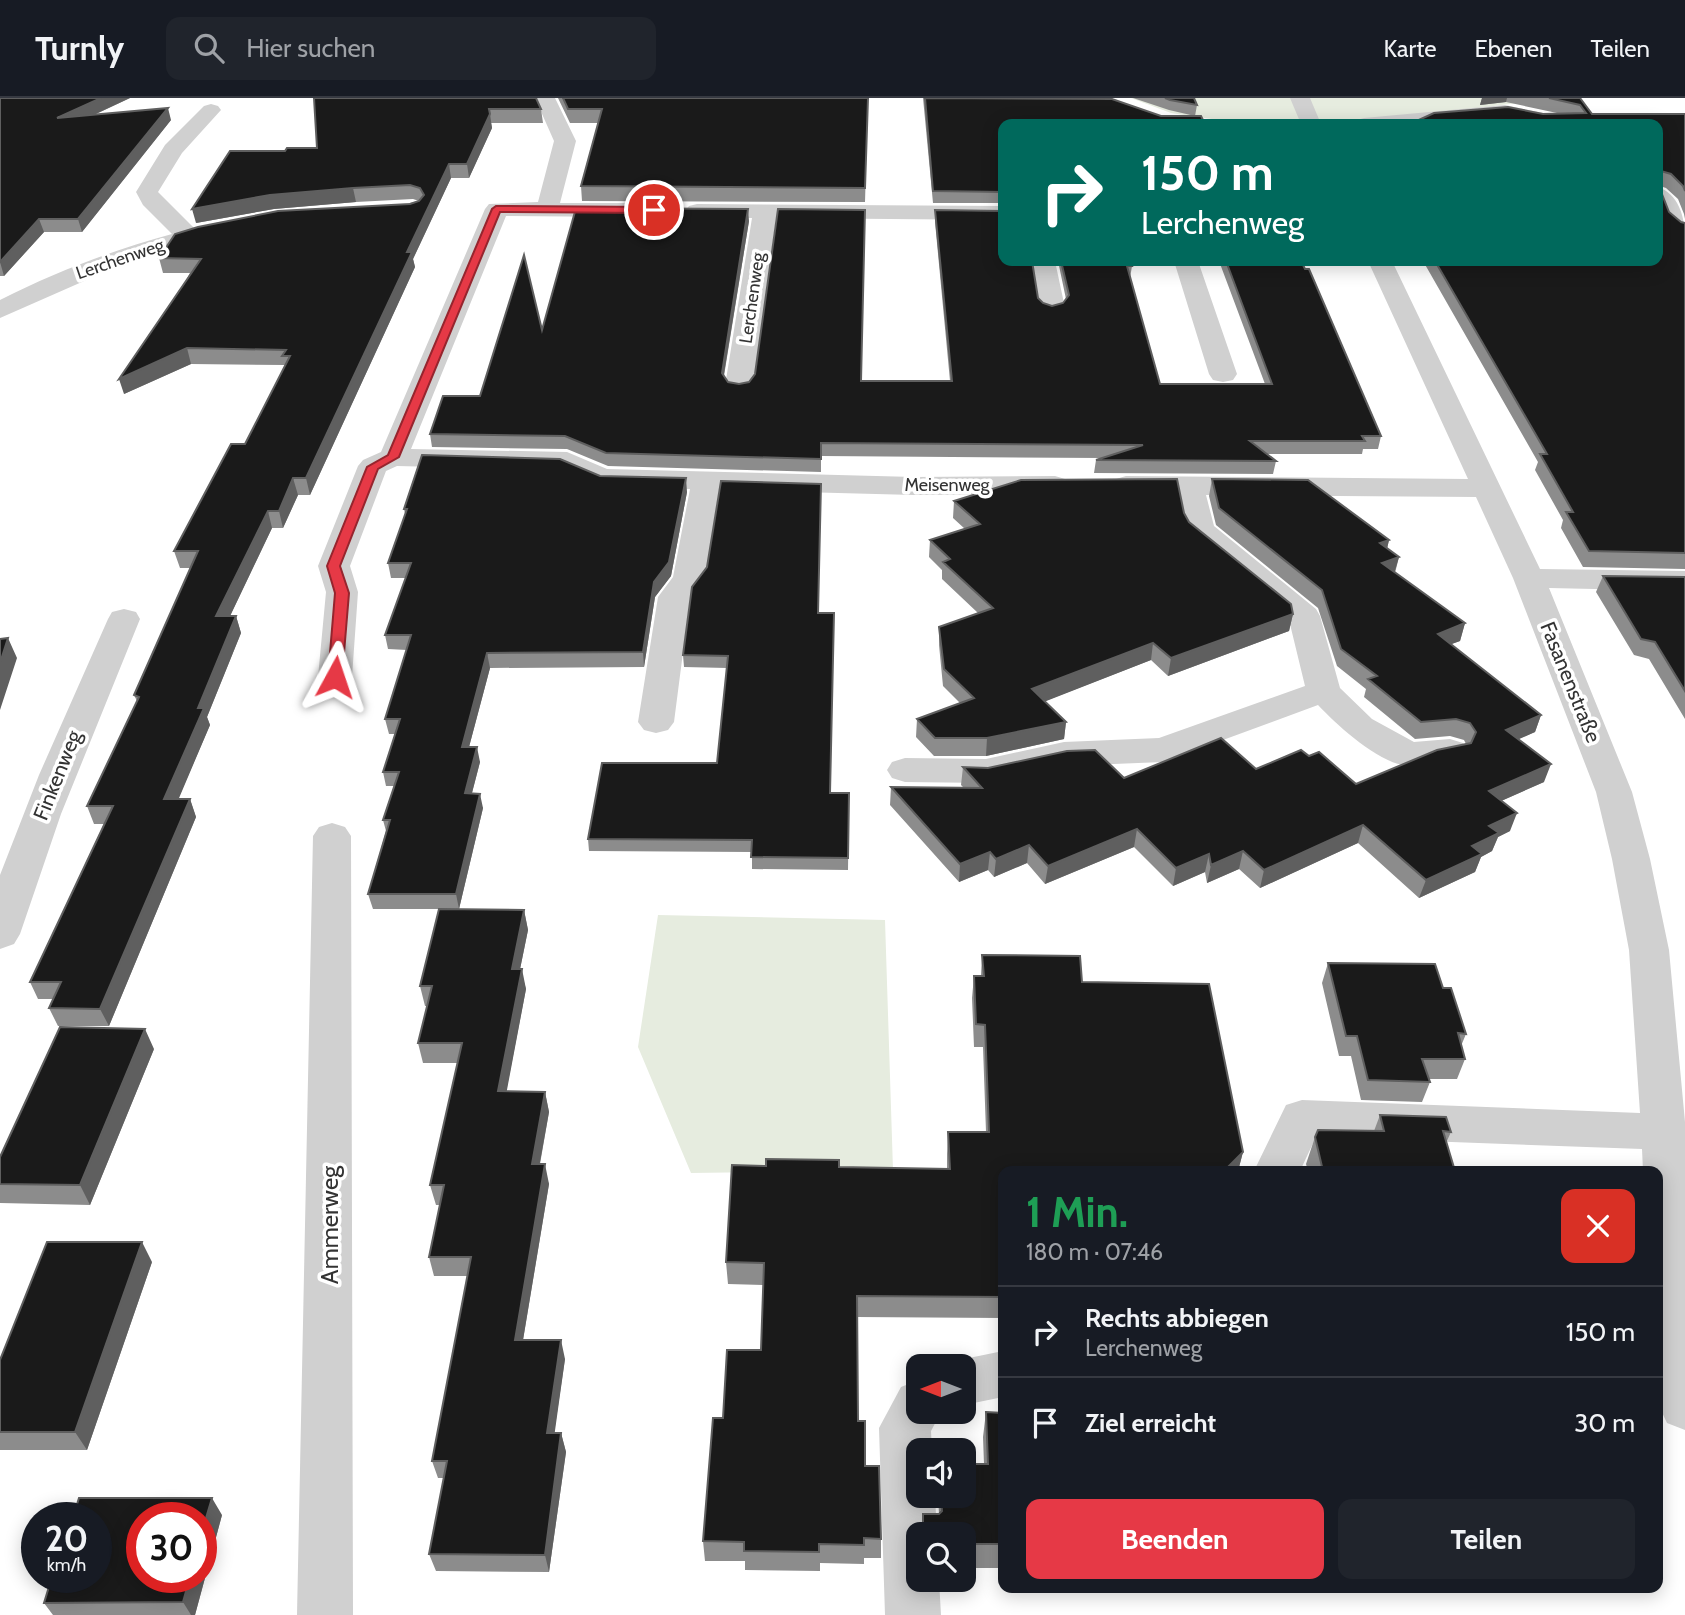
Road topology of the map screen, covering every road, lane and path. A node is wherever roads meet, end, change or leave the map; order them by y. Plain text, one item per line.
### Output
1 (545, 98) edge
2 (1300, 98) edge
3 (211, 110) dead end
4 (1309, 119) edge
5 (1418, 119) edge
6 (1544, 119) edge
7 (1663, 202) edge
8 (547, 210) junction
9 (654, 210) edge
10 (681, 211) edge
11 (765, 211) junction
12 (998, 213) edge
13 (248, 222) edge
14 (1685, 230) edge
15 (188, 236) junction
16 (1044, 266) edge
17 (1188, 266) edge
18 (1382, 266) edge
19 (1052, 309) edge
20 (0, 310) edge
21 (1223, 374) dead end
22 (740, 386) edge
23 (393, 457) junction
24 (706, 481) junction
25 (1189, 484) junction
26 (1489, 488) junction
27 (1529, 578) junction
28 (1685, 581) edge
29 (124, 619) dead end
30 (335, 677) dead end
31 (1324, 691) junction
32 (656, 722) dead end
33 (1450, 751) edge
34 (905, 770) dead end
35 (332, 836) dead end
36 (0, 934) edge
37 (1666, 1132) junction
38 (1279, 1166) edge
39 (998, 1375) edge
40 (976, 1380) edge
41 (1684, 1390) edge
42 (907, 1424) edge
43 (325, 1615) edge
44 (913, 1615) edge

1 - 8 street
2 - 4 street
3 - 15 street
5 - 6 street
7 - 14 street
8 - 9 street
8 - 23 street
10 - 11 street
11 - 12 street
11 - 22 street, Lerchenweg
13 - 15 street, Lerchenweg
15 - 20 street, Lerchenweg
16 - 19 street
17 - 21 street
18 - 26 street, Fasanenstraße
23 - 24 street, Meisenweg
23 - 30 street
24 - 25 street, Meisenweg
24 - 32 street
25 - 26 street, Meisenweg
25 - 31 street
26 - 27 street, Fasanenstraße
27 - 28 street
27 - 37 street, Fasanenstraße
29 - 36 street, Finkenweg
31 - 33 street
31 - 34 street
35 - 43 street, Ammerweg
37 - 38 street
37 - 41 street, Fasanenstraße
39 - 40 street
42 - 44 street

